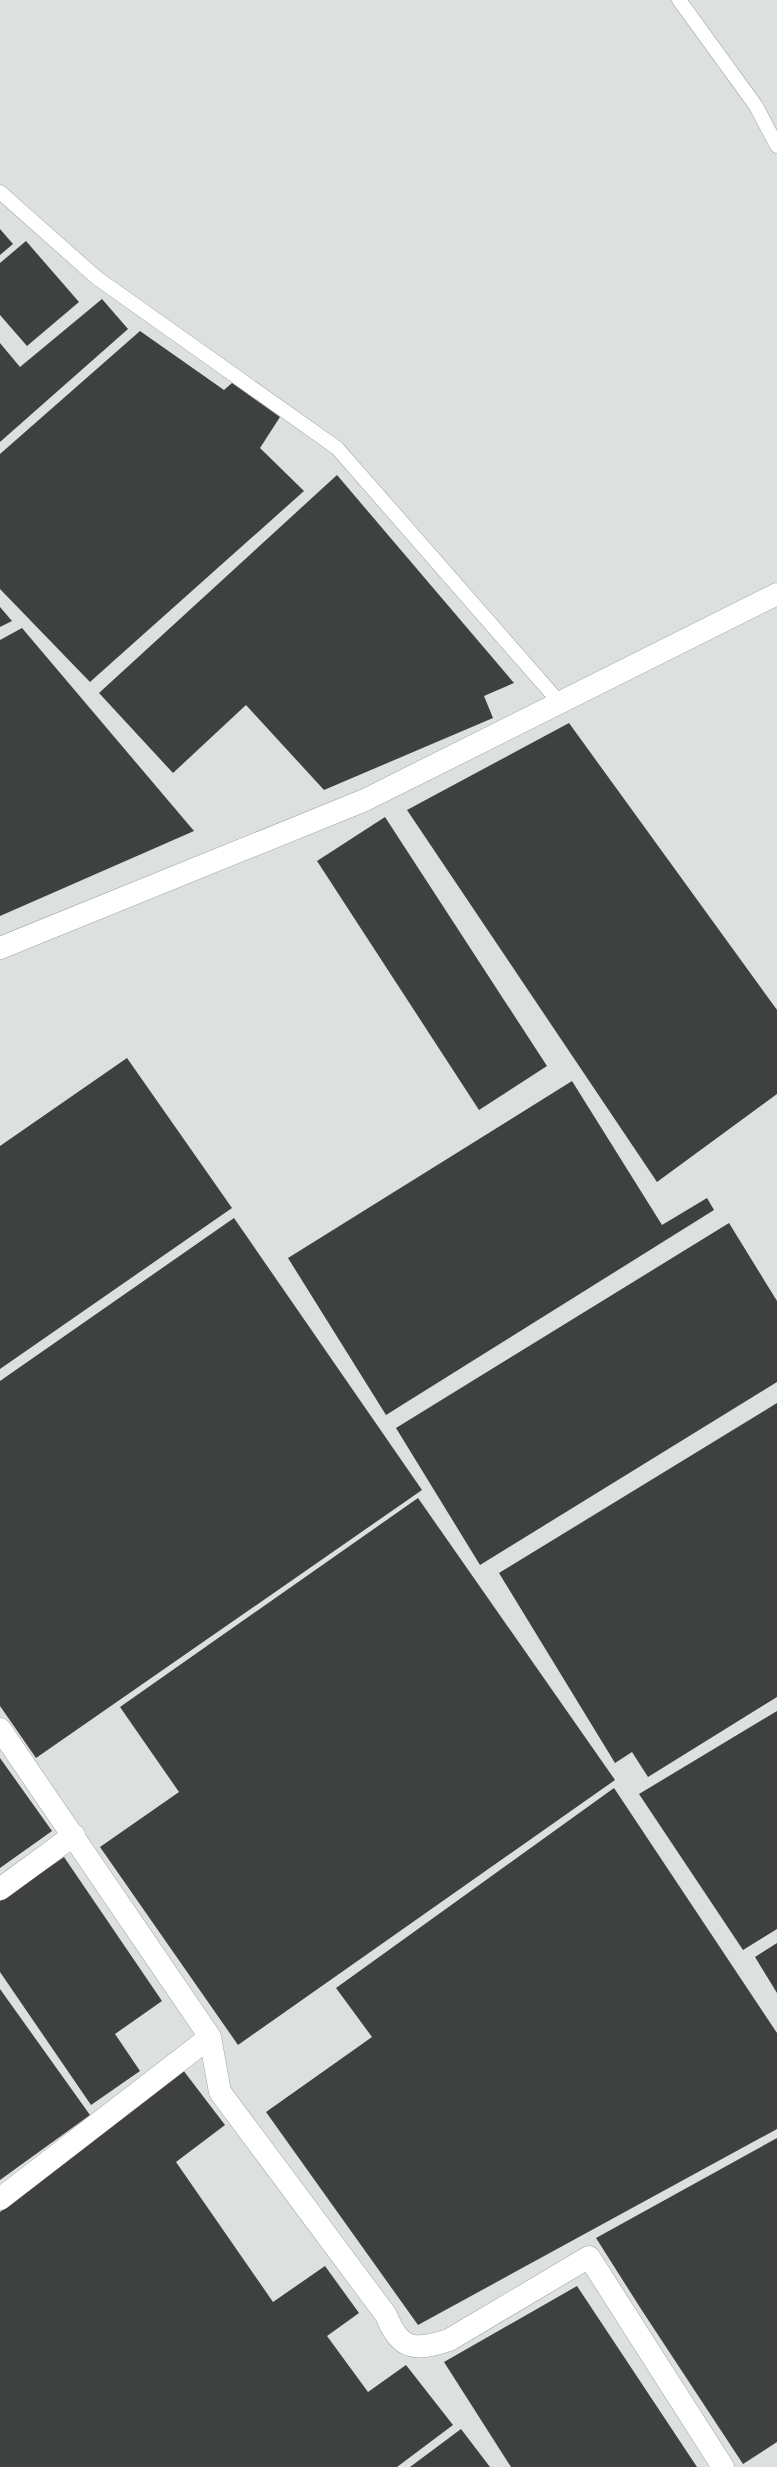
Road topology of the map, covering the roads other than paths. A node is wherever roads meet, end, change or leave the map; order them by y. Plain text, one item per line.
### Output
1 (679, 0) edge
2 (777, 146) edge
3 (0, 192) edge
4 (777, 594) edge
5 (560, 703) junction
6 (0, 948) edge
7 (0, 1729) edge
8 (74, 1835) junction
9 (0, 1890) edge
10 (210, 2037) junction
11 (0, 2199) edge
12 (723, 2467) edge

1 - 2 lane
3 - 5 lane
4 - 5 street
5 - 6 street
7 - 8 street
8 - 9 street
8 - 10 street
10 - 11 street
10 - 12 street

